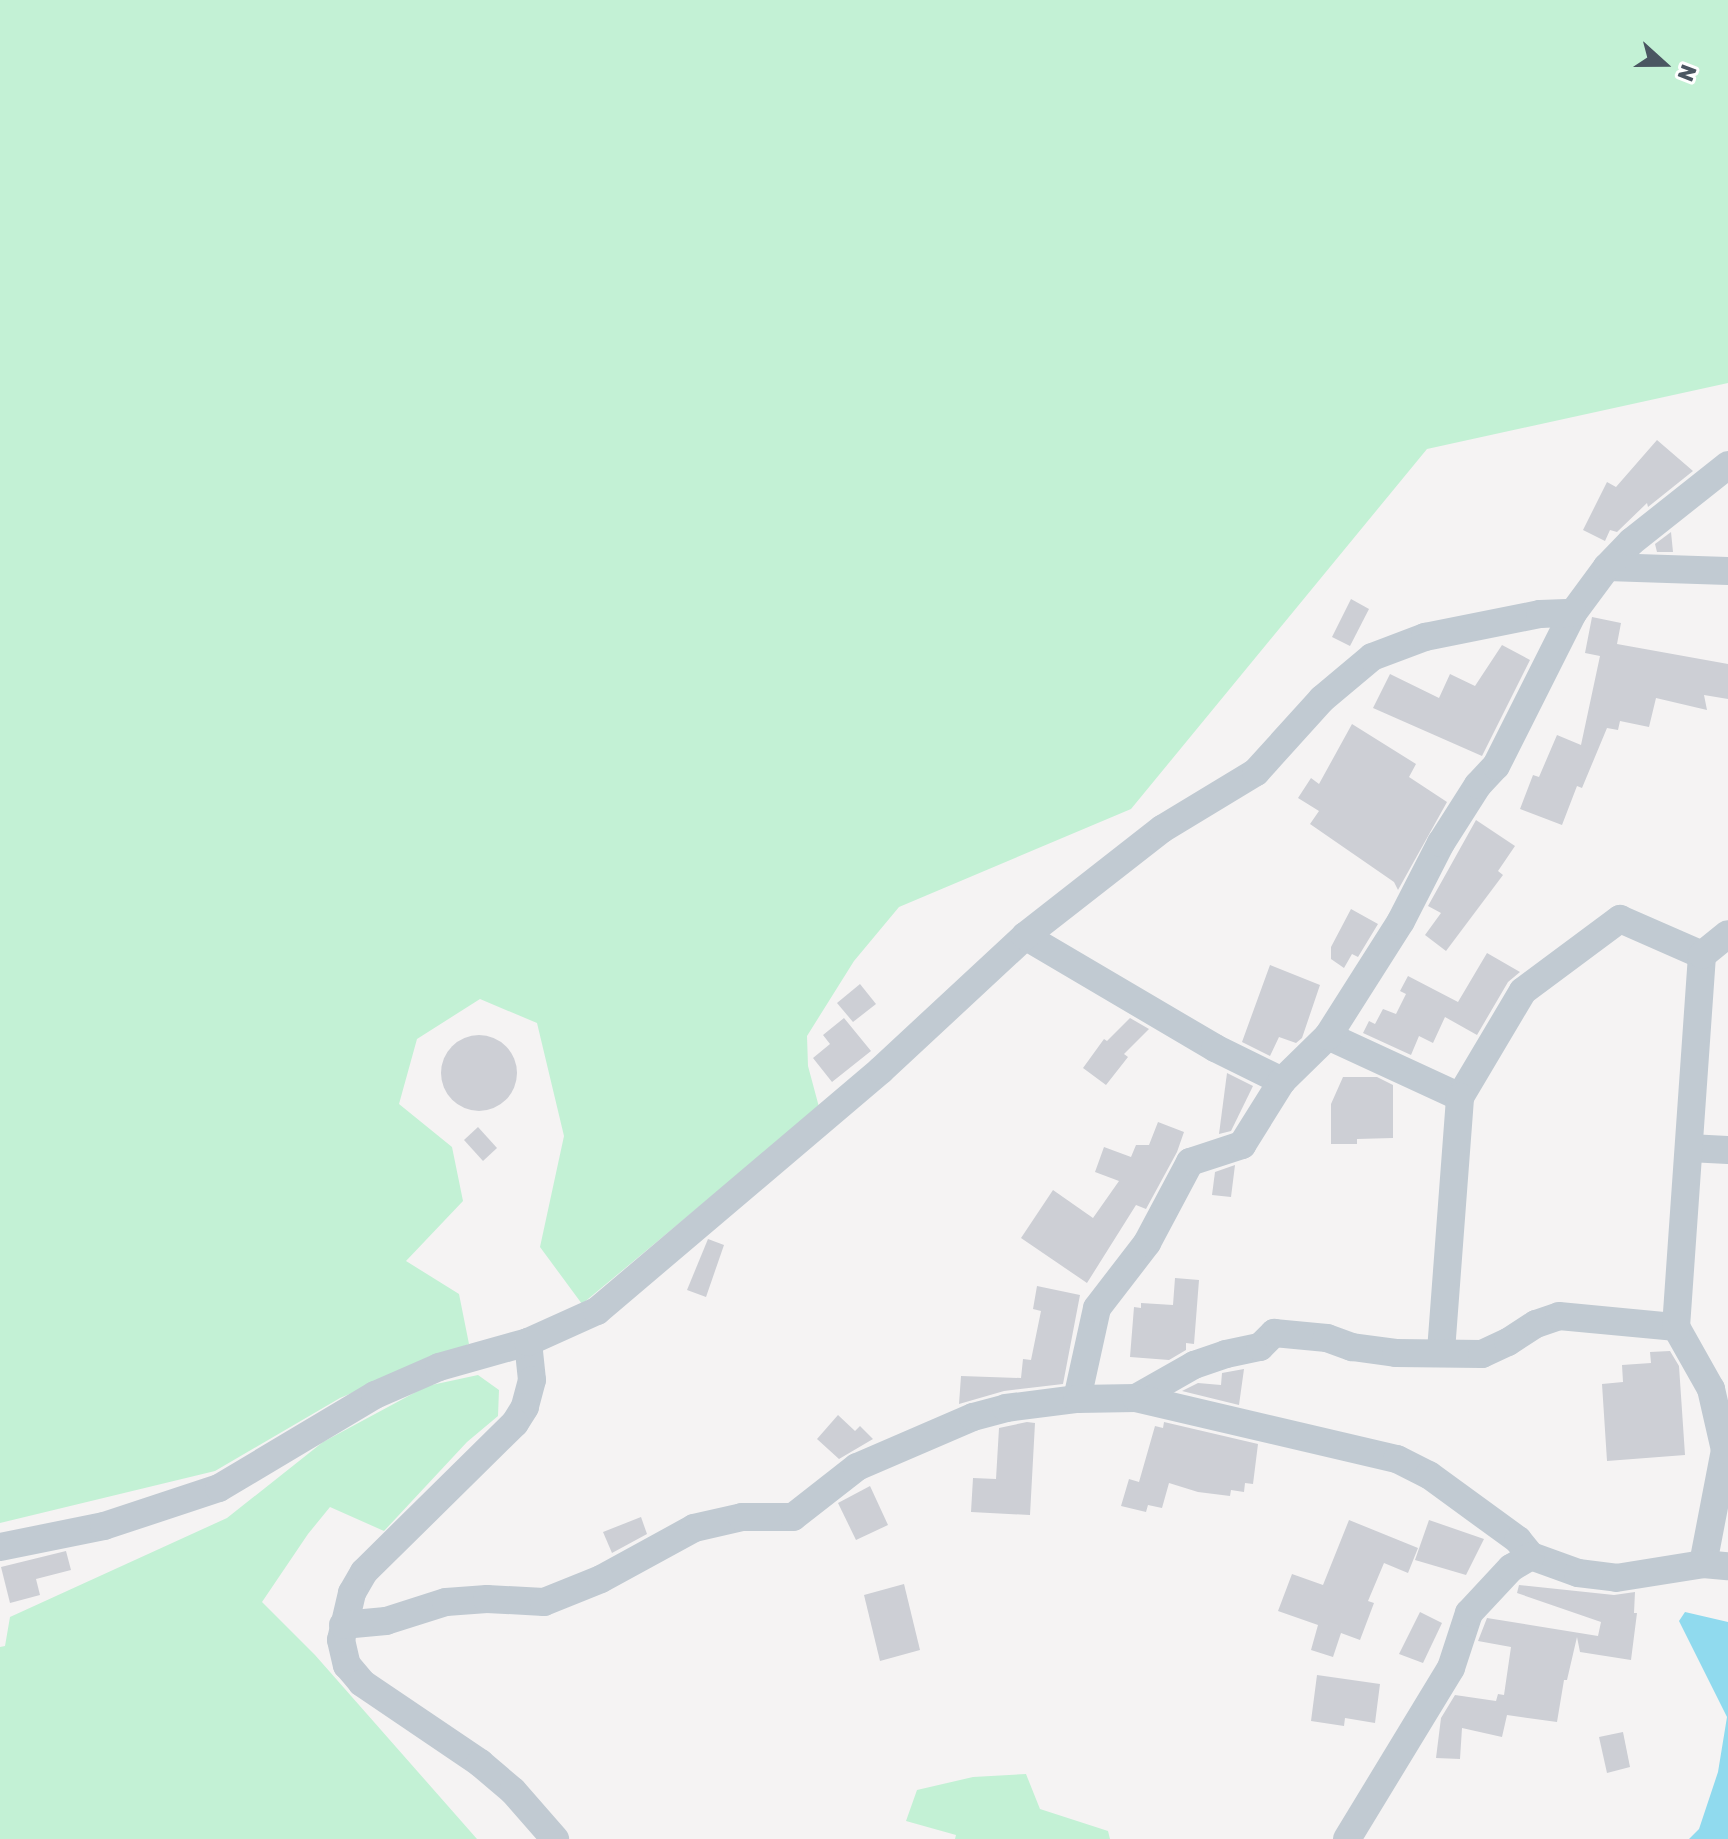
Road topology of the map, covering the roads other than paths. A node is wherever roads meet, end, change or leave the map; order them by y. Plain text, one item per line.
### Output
1 (1728, 465) edge
2 (1607, 567) junction
3 (1728, 571) edge
4 (1573, 613) junction
5 (1728, 934) edge
6 (1025, 936) junction
7 (1702, 955) junction
8 (1328, 1036) junction
9 (1282, 1081) junction
10 (1460, 1097) junction
11 (1689, 1148) junction
12 (1728, 1150) edge
13 (1676, 1327) junction
14 (528, 1342) junction
15 (1441, 1351) junction
16 (1136, 1398) junction
17 (1077, 1399) junction
18 (0, 1547) edge
19 (1531, 1556) junction
20 (1716, 1565) edge
21 (343, 1625) junction
22 (555, 1839) edge
23 (1347, 1839) edge

1 - 2 street
2 - 3 street
2 - 4 street
4 - 6 street
4 - 8 street
5 - 7 street
6 - 9 street
6 - 14 street
7 - 10 street
7 - 11 street
8 - 9 street
8 - 10 street
9 - 17 street
10 - 15 street
11 - 12 street
11 - 13 street
13 - 15 street
13 - 20 street
14 - 18 street
14 - 21 street
15 - 16 street
16 - 17 street
16 - 19 street
17 - 21 street
19 - 20 street
19 - 23 street
21 - 22 street

